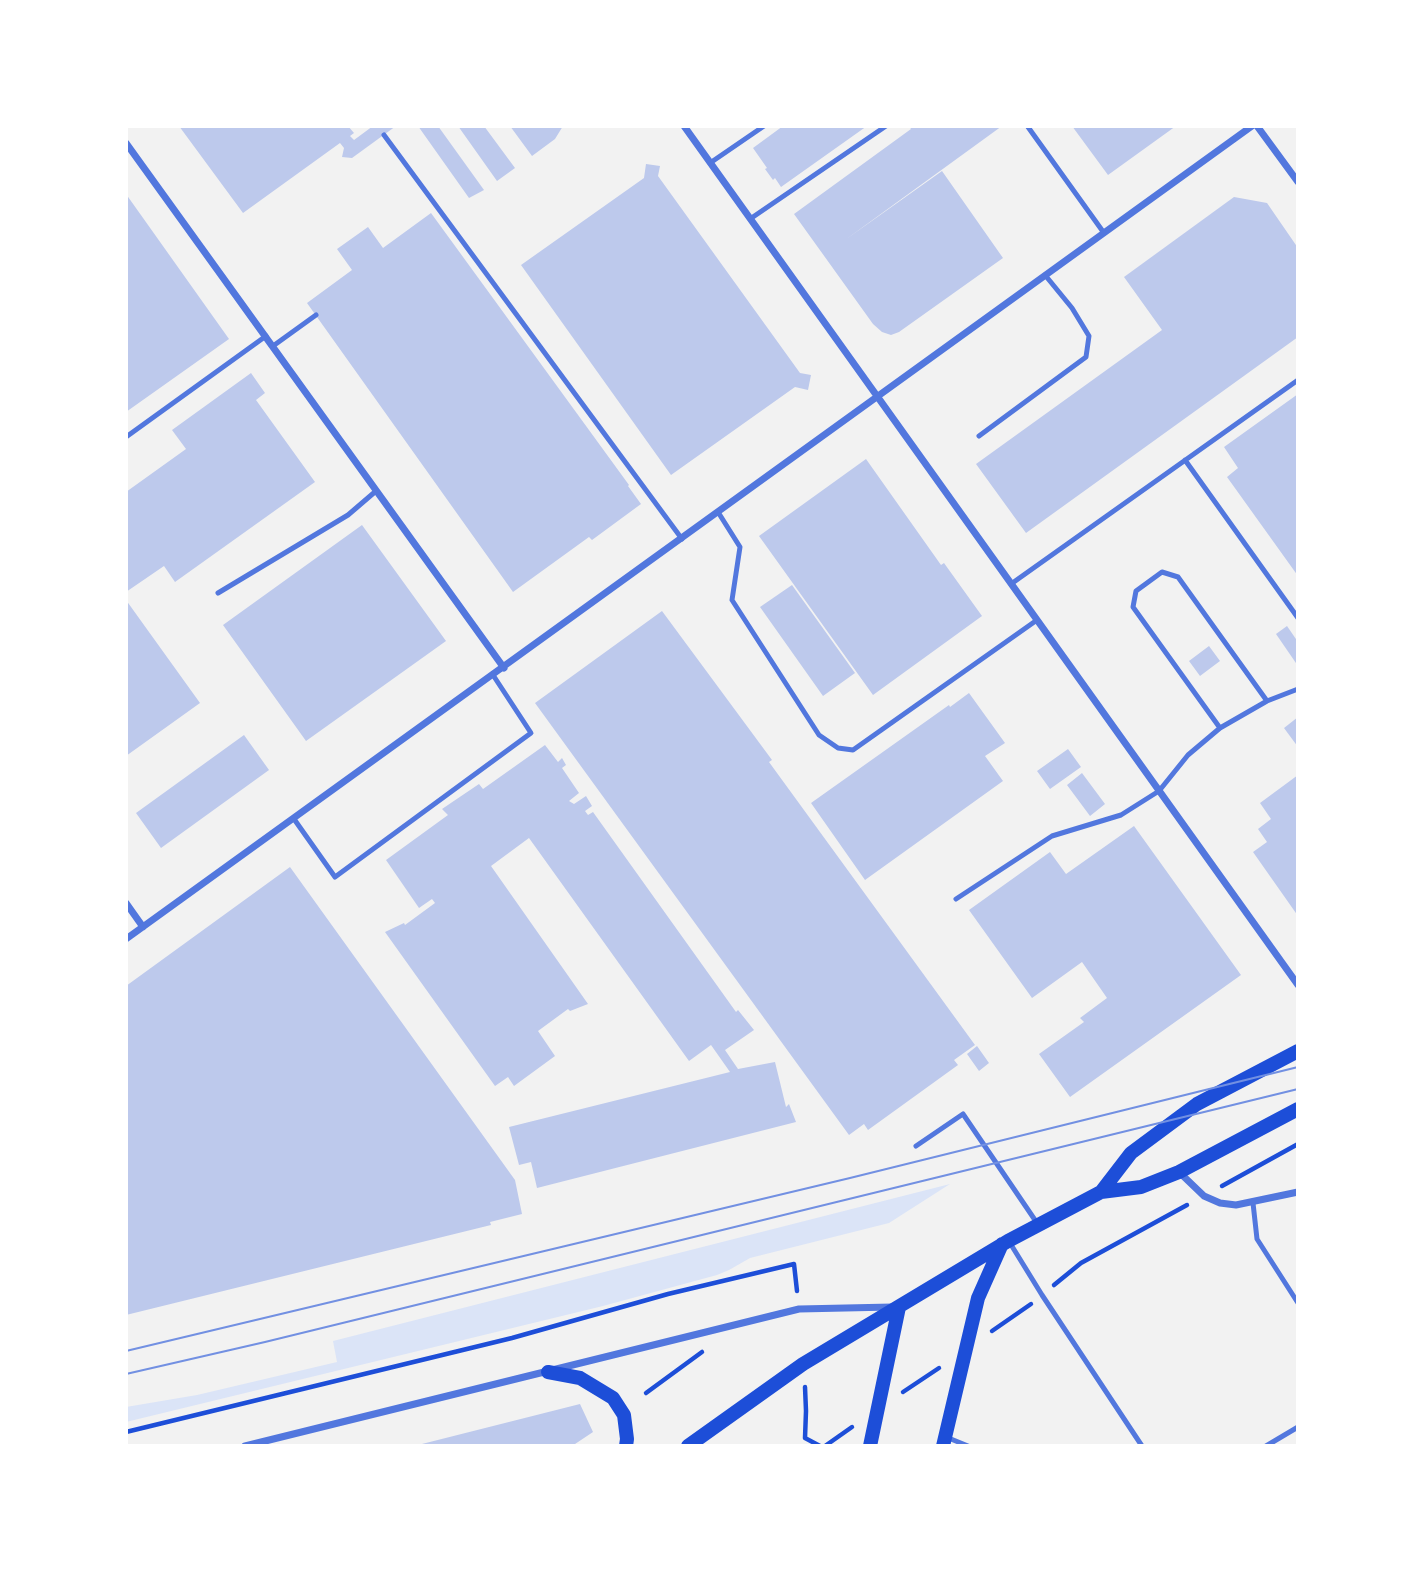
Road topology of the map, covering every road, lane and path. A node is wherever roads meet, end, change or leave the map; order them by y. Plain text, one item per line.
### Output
1 (684, 126) edge
2 (764, 126) edge
3 (886, 126) edge
4 (1255, 126) edge
5 (1028, 127) edge
6 (384, 135) dead end
7 (126, 143) edge
8 (710, 163) junction
9 (1298, 182) edge
10 (750, 219) junction
11 (1104, 233) junction
12 (1045, 275) junction
13 (316, 315) dead end
14 (266, 336) junction
15 (273, 346) junction
16 (1298, 380) edge
17 (878, 398) junction
18 (979, 436) dead end
19 (126, 437) edge
20 (1185, 460) junction
21 (376, 491) junction
22 (718, 512) junction
23 (682, 539) junction
24 (1011, 584) junction
25 (218, 593) dead end
26 (1298, 618) edge
27 (1037, 620) junction
28 (504, 668) junction
29 (493, 675) junction
30 (1298, 689) edge
31 (1267, 702) junction
32 (1220, 728) junction
33 (1159, 791) junction
34 (294, 819) junction
35 (956, 899) dead end
36 (126, 903) edge
37 (143, 927) junction
38 (126, 939) edge
39 (1298, 985) edge
40 (1298, 1051) edge
41 (1298, 1109) edge
42 (1298, 1144) edge
43 (916, 1146) dead end
44 (1255, 1167) dead end
45 (1178, 1172) junction
46 (1101, 1192) junction
47 (1298, 1192) edge
48 (1253, 1203) junction
49 (1157, 1221) dead end
50 (1038, 1225) junction
51 (1005, 1242) junction
52 (1057, 1283) dead end
53 (796, 1284) dead end
54 (1298, 1303) edge
55 (1030, 1304) dead end
56 (899, 1307) junction
57 (967, 1350) junction
58 (704, 1351) dead end
59 (548, 1372) junction
60 (646, 1393) dead end
61 (878, 1409) junction
62 (1298, 1427) edge
63 (806, 1431) dead end
64 (126, 1432) edge
65 (945, 1442) edge
66 (244, 1446) edge
67 (626, 1446) edge
68 (688, 1446) edge
69 (820, 1446) edge
70 (825, 1446) edge
71 (870, 1446) edge
72 (968, 1446) edge
73 (1142, 1446) edge
74 (1266, 1446) edge

1 - 8 street
2 - 8 lane
3 - 10 lane
4 - 9 street
4 - 11 street
5 - 11 lane
6 - 23 lane
7 - 14 street
8 - 10 street
10 - 17 street
11 - 12 street
12 - 17 street
12 - 18 lane
13 - 15 lane
14 - 15 street
14 - 19 lane
15 - 21 street
16 - 20 lane
17 - 22 street
17 - 24 street
20 - 24 lane
20 - 26 lane
21 - 25 lane
21 - 28 street
22 - 23 street
22 - 27 lane
23 - 28 street
24 - 27 street
27 - 33 street
28 - 29 street
29 - 34 street
29 - 34 lane
30 - 31 lane
31 - 32 lane
31 - 32 lane
32 - 33 lane
33 - 35 lane
33 - 39 street
34 - 37 street
36 - 37 street
37 - 38 street
40 - 46 main road
41 - 45 main road
42 - 44 path
43 - 50 lane
45 - 46 main road
45 - 48 street
46 - 50 main road
47 - 48 street
48 - 54 lane
49 - 52 path
50 - 51 main road
51 - 56 main road
51 - 57 main road
51 - 73 lane
53 - 64 path
55 - 57 path
56 - 59 street
56 - 61 main road
56 - 68 main road
57 - 61 path
57 - 65 main road
58 - 60 path
59 - 66 street
59 - 67 main road
61 - 70 path
61 - 71 main road
62 - 74 lane
63 - 69 path
65 - 72 lane

